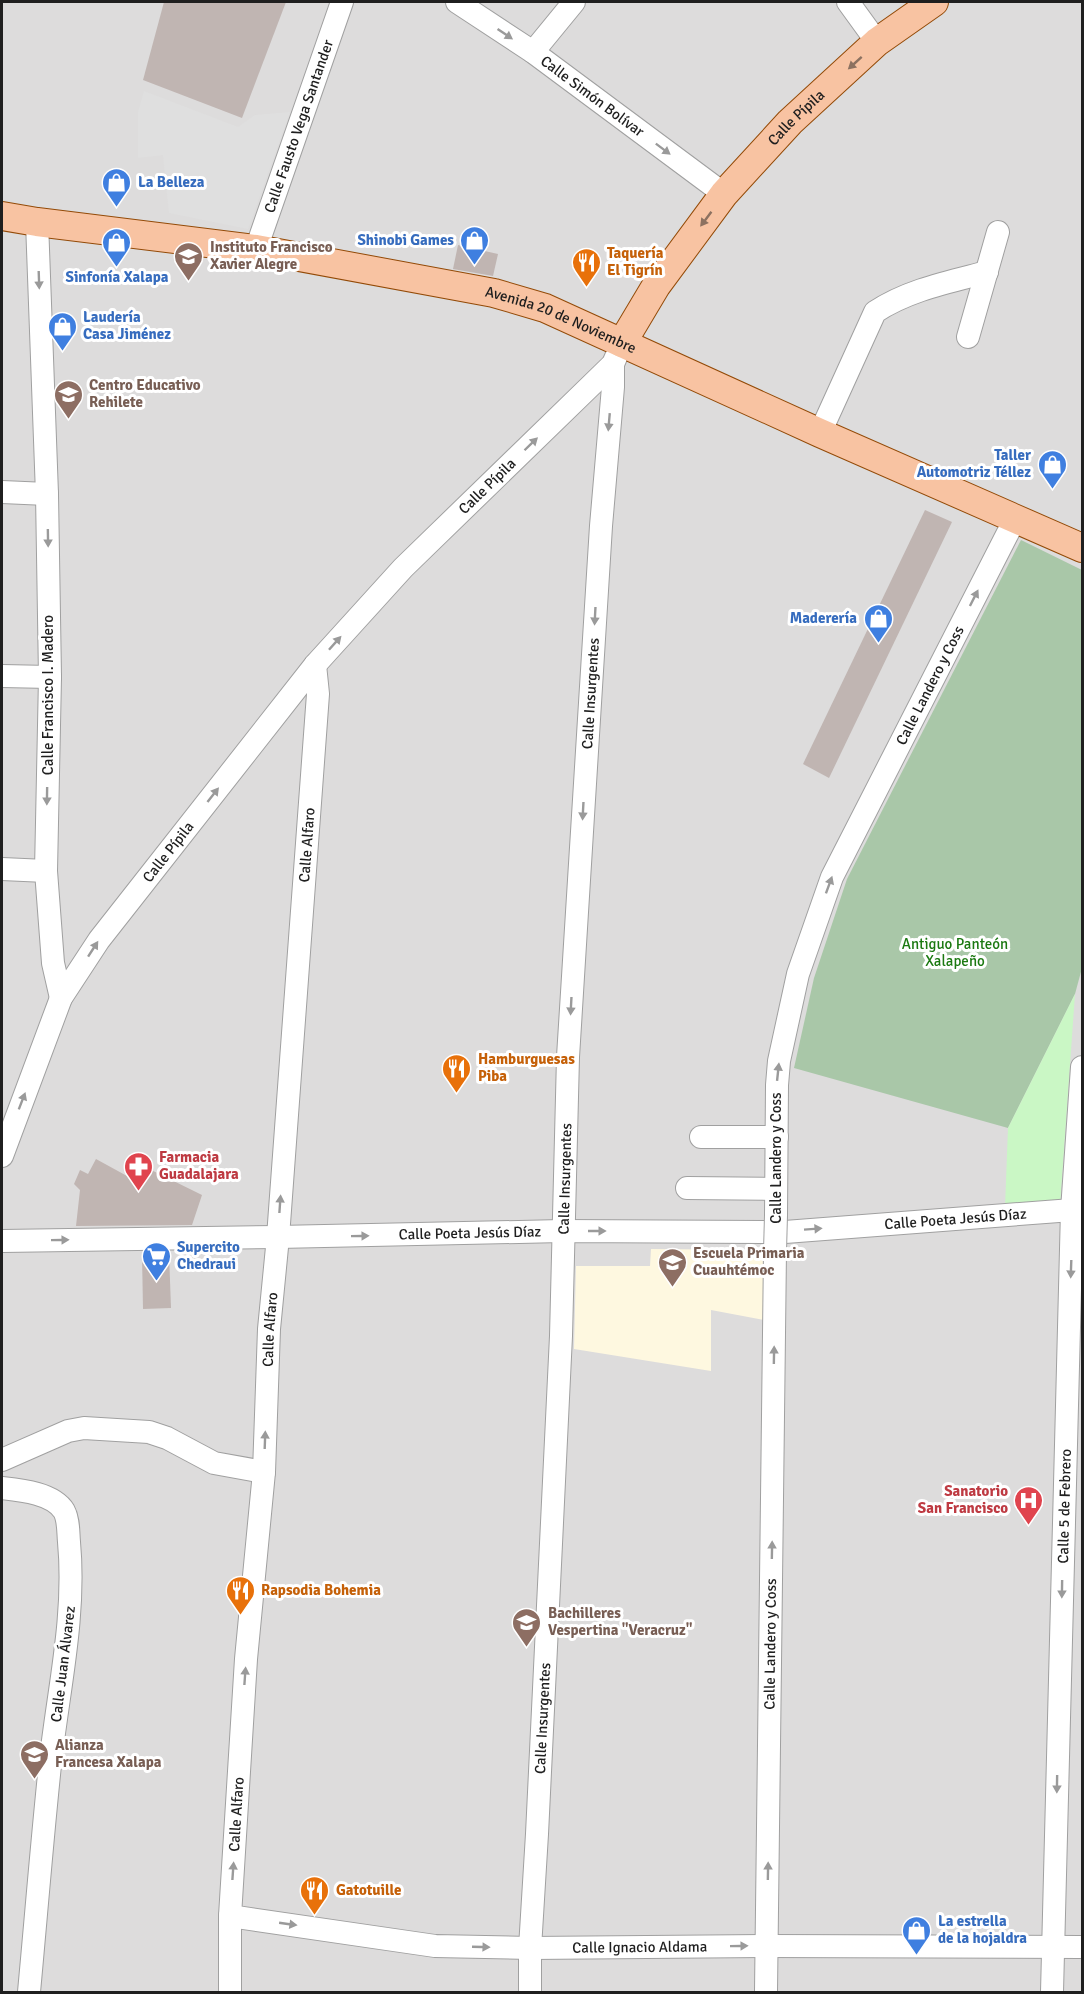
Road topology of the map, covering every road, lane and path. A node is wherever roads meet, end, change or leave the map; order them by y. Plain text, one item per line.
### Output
1 (342, 2) edge
2 (457, 2) edge
3 (574, 2) edge
4 (849, 2) edge
5 (934, 2) edge
6 (877, 42) junction
7 (532, 52) junction
8 (724, 194) junction
9 (2, 216) edge
10 (37, 222) junction
11 (998, 232) dead end
12 (256, 249) junction
13 (987, 272) junction
14 (968, 337) dead end
15 (617, 353) junction
16 (820, 433) junction
17 (2, 492) edge
18 (47, 494) junction
19 (1015, 519) junction
20 (1083, 548) edge
21 (315, 665) junction
22 (2, 676) edge
23 (50, 677) junction
24 (2, 869) edge
25 (46, 871) junction
26 (62, 998) junction
27 (1083, 1067) edge
28 (701, 1137) dead end
29 (777, 1137) junction
30 (2, 1156) edge
31 (687, 1188) dead end
32 (776, 1189) junction
33 (1077, 1210) edge
34 (562, 1231) junction
35 (278, 1237) junction
36 (2, 1241) edge
37 (1075, 1379) edge
38 (2, 1460) edge
39 (264, 1472) junction
40 (2, 1488) edge
41 (230, 1916) junction
42 (767, 1946) junction
43 (1053, 1947) junction
44 (1083, 1947) edge
45 (530, 1948) junction
46 (29, 1992) edge
47 (230, 1992) edge
48 (530, 1992) edge
49 (766, 1992) edge
50 (1053, 1992) edge

1 - 12 street, Calle Fausto Vega Santander
2 -> 7 street, Calle Simón Bolívar
3 - 7 street
4 - 6 street
5 - 6 main road, Calle Pípila
6 -> 8 main road, Calle Pípila
7 -> 8 street, Calle Simón Bolívar
8 -> 15 main road, Calle Pípila
9 - 10 main road, Avenida 20 de Noviembre
10 - 12 main road, Avenida 20 de Noviembre
10 -> 18 street, Calle Francisco I. Madero
11 - 13 street
12 - 15 main road, Avenida 20 de Noviembre
13 - 14 street
13 - 16 street
15 - 16 main road, Avenida 20 de Noviembre
21 -> 15 street, Calle Pípila
15 -> 34 street, Calle Insurgentes
16 - 19 main road, Avenida 20 de Noviembre
17 - 18 street
18 -> 23 street, Calle Francisco I. Madero
19 - 20 main road, Avenida 20 de Noviembre
29 -> 19 street, Calle Landero y Coss
26 -> 21 street, Calle Pípila
35 -> 21 street, Calle Alfaro
22 - 23 street
23 -> 25 street, Calle Francisco I. Madero
24 - 25 street
25 - 26 street, Calle Francisco I. Madero
30 -> 26 street
27 - 33 street, Calle 5 de Febrero
28 - 29 street
29 - 32 street, Calle Landero y Coss
31 - 32 street
42 -> 32 street, Calle Landero y Coss, bridge
34 -> 33 street, Calle Poeta Jesús Díaz
33 -> 37 street, Calle 5 de Febrero
35 -> 34 street, Calle Poeta Jesús Díaz
34 - 45 street, Calle Insurgentes
36 -> 35 street, Calle Poeta Jesús Díaz
39 -> 35 street, Calle Alfaro
37 -> 43 street, Calle 5 de Febrero
38 - 39 street
41 -> 39 street, Calle Alfaro
40 - 46 street, Calle Juan Álvarez
41 -> 45 street, Calle Ignacio Aldama
41 - 47 street, Calle Alfaro
42 - 43 street, Calle Ignacio Aldama
45 -> 42 street, Calle Ignacio Aldama
42 - 49 street, Calle Landero y Coss
43 - 44 street, Calle Ignacio Aldama
43 - 50 street, Calle 5 de Febrero
45 - 48 street, Calle Insurgentes

